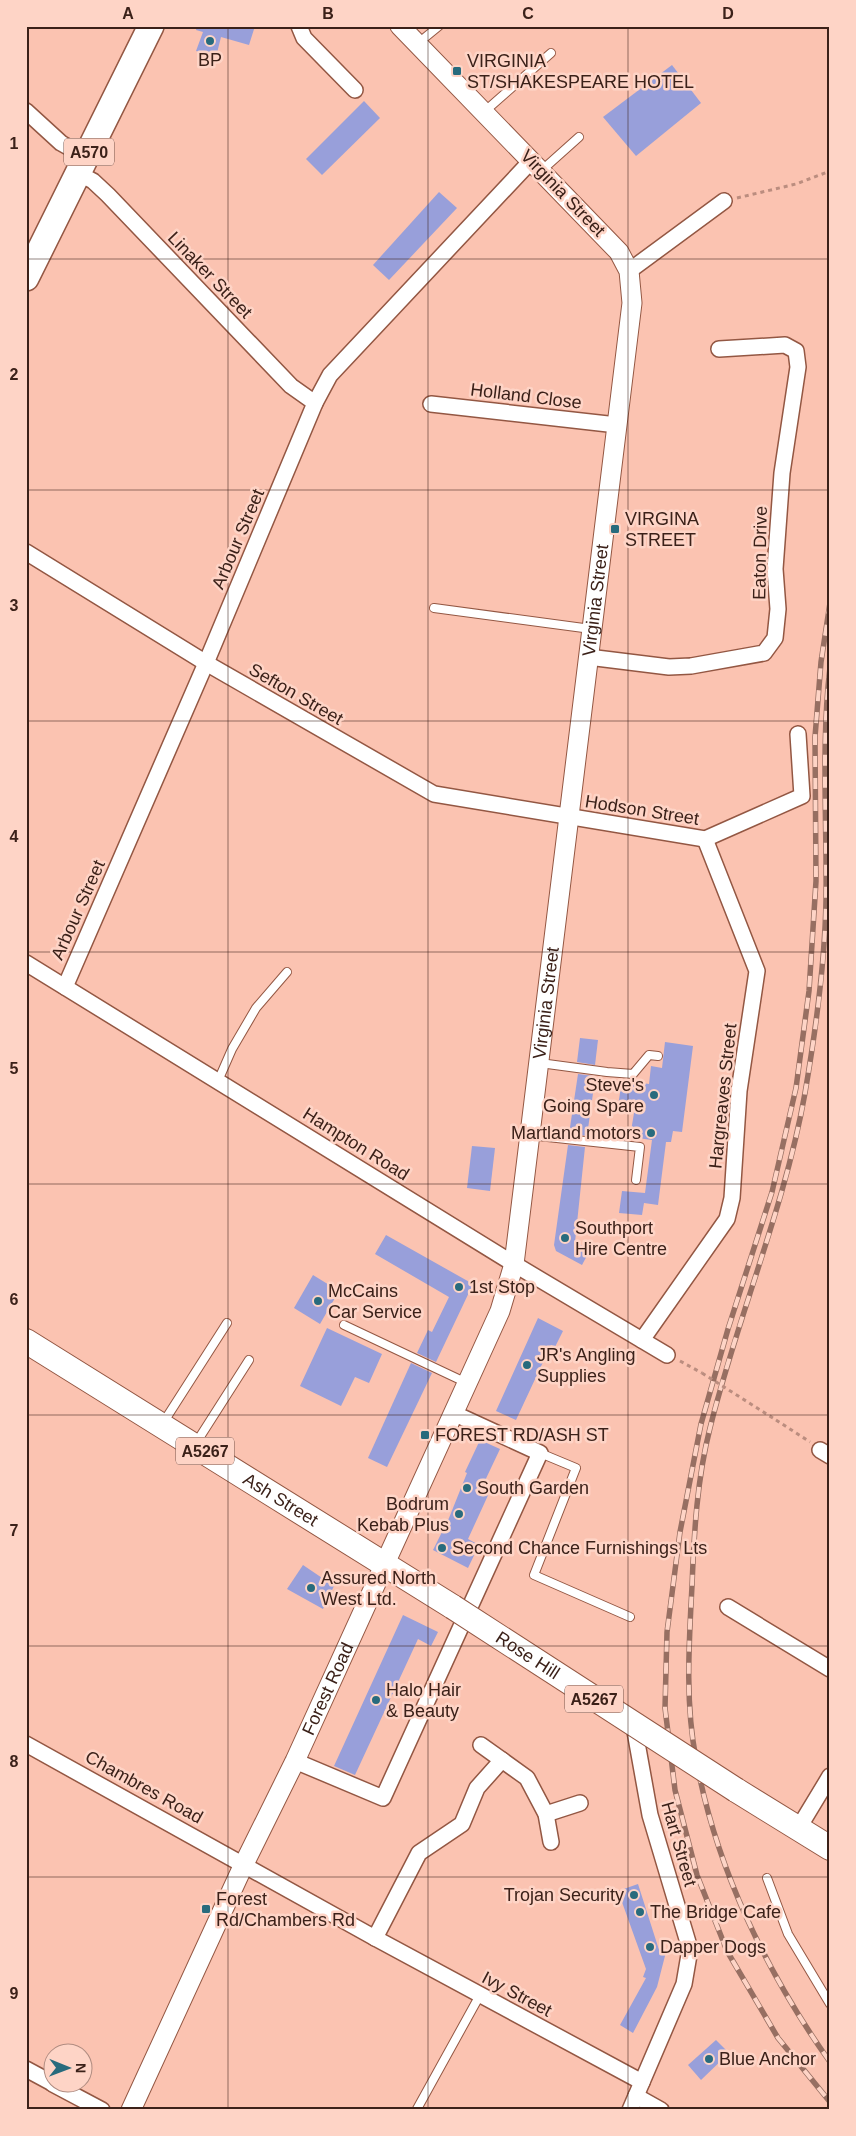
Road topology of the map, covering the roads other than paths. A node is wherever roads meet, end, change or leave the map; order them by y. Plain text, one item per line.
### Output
1 (151, 26) edge
2 (299, 26) edge
3 (400, 26) edge
4 (439, 26) edge
5 (417, 44) junction
6 (552, 53) dead end
7 (355, 90) dead end
8 (26, 111) edge
9 (484, 112) junction
10 (580, 137) dead end
11 (82, 165) junction
12 (536, 166) junction
13 (724, 201) road end
14 (629, 271) junction
15 (26, 278) edge
16 (719, 349) dead end
17 (315, 403) junction
18 (430, 404) dead end
19 (617, 425) junction
20 (26, 552) edge
21 (434, 608) dead end
22 (591, 629) junction
23 (588, 657) junction
24 (206, 663) junction
25 (798, 734) dead end
26 (567, 817) junction
27 (705, 839) junction
28 (26, 963) edge
29 (287, 972) dead end
30 (65, 987) junction
31 (658, 1056) dead end
32 (538, 1063) junction
33 (218, 1081) junction
34 (529, 1135) junction
35 (636, 1180) dead end
36 (514, 1264) junction
37 (227, 1323) dead end
38 (344, 1325) dead end
39 (642, 1340) junction
40 (26, 1341) edge
41 (674, 1358) road end
42 (249, 1360) dead end
43 (467, 1383) junction
44 (453, 1413) junction
45 (162, 1425) junction
46 (195, 1445) junction
47 (540, 1453) junction
48 (384, 1562) junction
49 (728, 1607) dead end
50 (630, 1617) dead end
51 (830, 1668) edge
52 (634, 1726) junction
53 (26, 1744) edge
54 (480, 1744) dead end
55 (502, 1760) junction
56 (294, 1761) junction
57 (830, 1776) edge
58 (580, 1803) dead end
59 (546, 1814) junction
60 (798, 1829) junction
61 (551, 1842) dead end
62 (830, 1848) edge
63 (244, 1864) junction
64 (767, 1878) dead end
65 (374, 1938) junction
66 (480, 1995) junction
67 (830, 2004) edge
68 (26, 2069) edge
69 (42, 2077) edge
70 (73, 2094) edge
71 (636, 2096) edge
72 (417, 2109) edge
73 (102, 2110) edge
74 (131, 2110) edge
75 (661, 2110) edge

1 - 11 highway, A570
2 - 7 street
3 - 5 street, Virginia Street
4 - 5 lane
5 - 9 street, Virginia Street
6 - 9 lane
8 - 11 street, Linaker Street
9 - 12 street, Virginia Street
10 - 12 lane
11 - 15 highway, A570
11 - 17 street, Linaker Street
12 - 14 street, Virginia Street
12 - 17 street, Arbour Street
13 - 14 street
14 - 19 street, Virginia Street
16 - 23 street, Eaton Drive
17 - 24 street, Arbour Street
18 - 19 street, Holland Close
19 - 22 street, Virginia Street
20 - 24 street, Sefton Street
21 - 22 lane
22 - 23 street, Virginia Street
23 - 26 street, Virginia Street
24 - 26 street, Sefton Street
24 - 30 street, Arbour Street
25 - 27 street, Hodson Street
26 - 27 street, Hodson Street
26 - 32 street, Virginia Street
27 - 39 street, Hargreaves Street
28 - 30 street, Hampton Road
29 - 33 lane
30 - 33 street, Hampton Road
31 - 32 lane
32 - 34 street, Virginia Street
33 - 36 street, Hampton Road
34 - 35 lane
34 - 36 street, Virginia Street
36 - 39 street, Hampton Road
36 - 43 street, Forest Road
37 - 45 lane
38 - 43 lane
39 - 41 street, Hampton Road
40 - 45 main road, Ash Street / A5267
42 - 46 lane
43 - 44 street, Forest Road
44 - 47 street
44 - 48 street, Forest Road
45 - 46 main road, Ash Street / A5267
46 - 48 main road, Ash Street / A5267
47 - 50 lane
47 - 56 street
48 - 52 main road, Rose Hill / A5267, bridge
48 - 56 street, Forest Road
49 - 51 street
52 - 60 main road, Rose Hill / A5267, bridge
52 - 71 street, Hart Street
53 - 63 street, Chambres Road
54 - 55 street
55 - 59 street
55 - 65 street
56 - 63 street, Forest Road
57 - 60 street
58 - 59 street
59 - 61 street
60 - 62 main road, A5267
63 - 65 street, Chambres Road
63 - 74 street, Forest Road
64 - 67 lane
65 - 66 street, Ivy Street
66 - 71 street, Ivy Street
66 - 72 lane
68 - 69 street
70 - 73 street
71 - 75 street, Ivy Street

